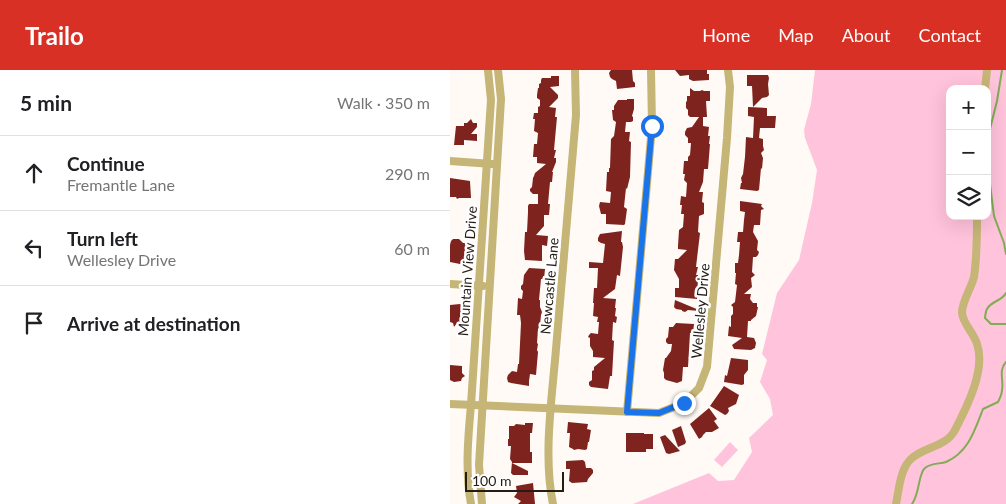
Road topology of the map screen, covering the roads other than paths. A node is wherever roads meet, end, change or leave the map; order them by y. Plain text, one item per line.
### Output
1 (488, 70) edge
2 (498, 70) edge
3 (575, 70) edge
4 (652, 70) edge
5 (728, 70) edge
6 (987, 70) edge
7 (985, 85) edge
8 (450, 161) edge
9 (487, 164) junction
10 (497, 164) junction
11 (977, 220) edge
12 (450, 284) edge
13 (479, 285) junction
14 (490, 286) junction
15 (450, 404) edge
16 (472, 405) junction
17 (482, 406) junction
18 (551, 409) junction
19 (627, 412) junction
20 (471, 504) edge
21 (482, 504) edge
22 (553, 504) edge
23 (896, 504) edge

1 - 9 street, Mountain View Drive
2 - 10 street, Mountain View Drive
3 - 18 street, Newcastle Lane
4 - 19 street
5 - 19 street, Wellesley Drive
6 - 7 street
8 - 9 street
9 - 10 street
9 - 13 street, Mountain View Drive
10 - 14 street, Mountain View Drive
11 - 23 street
12 - 13 street
13 - 14 street
13 - 16 street, Mountain View Drive
14 - 17 street, Mountain View Drive
15 - 16 street, Wellesley Drive
16 - 17 street, Wellesley Drive
16 - 20 street, Mountain View Drive
17 - 18 street, Wellesley Drive
17 - 21 street, Mountain View Drive
18 - 19 street, Wellesley Drive
18 - 22 street, Newcastle Lane

